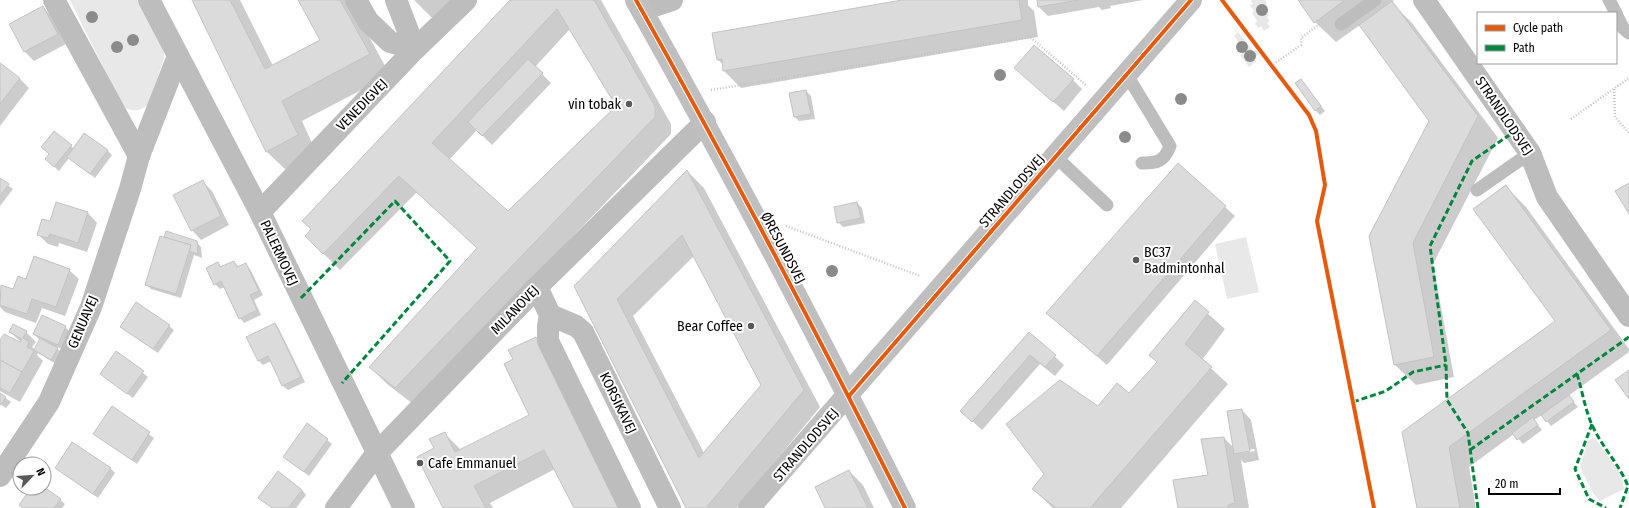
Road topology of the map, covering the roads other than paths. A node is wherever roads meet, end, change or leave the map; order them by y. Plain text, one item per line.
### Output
1 (54, 0) edge
2 (149, 0) edge
3 (356, 0) edge
4 (396, 0) edge
5 (466, 0) edge
6 (672, 0) edge
7 (1192, 0) edge
8 (1375, 0) edge
9 (1424, 0) edge
10 (1609, 0) edge
11 (639, 5) edge
12 (1615, 12) edge
13 (1617, 15) edge
14 (1341, 24) dead end
15 (1629, 33) edge
16 (415, 49) junction
17 (178, 56) junction
18 (1127, 75) junction
19 (705, 122) junction
20 (1530, 153) junction
21 (139, 156) junction
22 (1056, 157) junction
23 (1142, 163) dead end
24 (1477, 190) dead end
25 (1107, 205) dead end
26 (260, 212) junction
27 (537, 287) junction
28 (550, 315) junction
29 (1629, 316) edge
30 (849, 396) junction
31 (376, 454) junction
32 (0, 476) edge
33 (336, 508) edge
34 (404, 508) edge
35 (630, 508) edge
36 (670, 508) edge
37 (750, 508) edge
38 (906, 508) edge

1 - 21 street
2 - 17 street, PALERMOVEJ
3 - 16 street
4 - 16 street
5 - 16 street, VENEDIGVEJ
6 - 11 street
7 - 18 street, STRANDLODSVEJ
8 - 14 lane
9 - 20 street, STRANDLODSVEJ
10 - 12 lane
11 - 19 street, ØRESUNDSVEJ
13 - 15 lane
16 - 26 street, VENEDIGVEJ
17 - 21 street, GENUAVEJ
17 - 26 street, PALERMOVEJ
18 - 22 street, STRANDLODSVEJ
18 - 23 lane
19 - 27 street, MILANOVEJ
19 - 30 street, ØRESUNDSVEJ
20 - 24 lane
20 - 29 street, STRANDLODSVEJ
21 - 32 street, GENUAVEJ
22 - 25 lane
22 - 30 street, STRANDLODSVEJ
26 - 31 street, PALERMOVEJ
27 - 28 street
27 - 31 street, MILANOVEJ
28 - 35 street
28 - 36 street, KORSIKAVEJ
30 - 37 street, STRANDLODSVEJ
30 - 38 street, ØRESUNDSVEJ
31 - 33 street, MILANOVEJ
31 - 34 street, PALERMOVEJ

